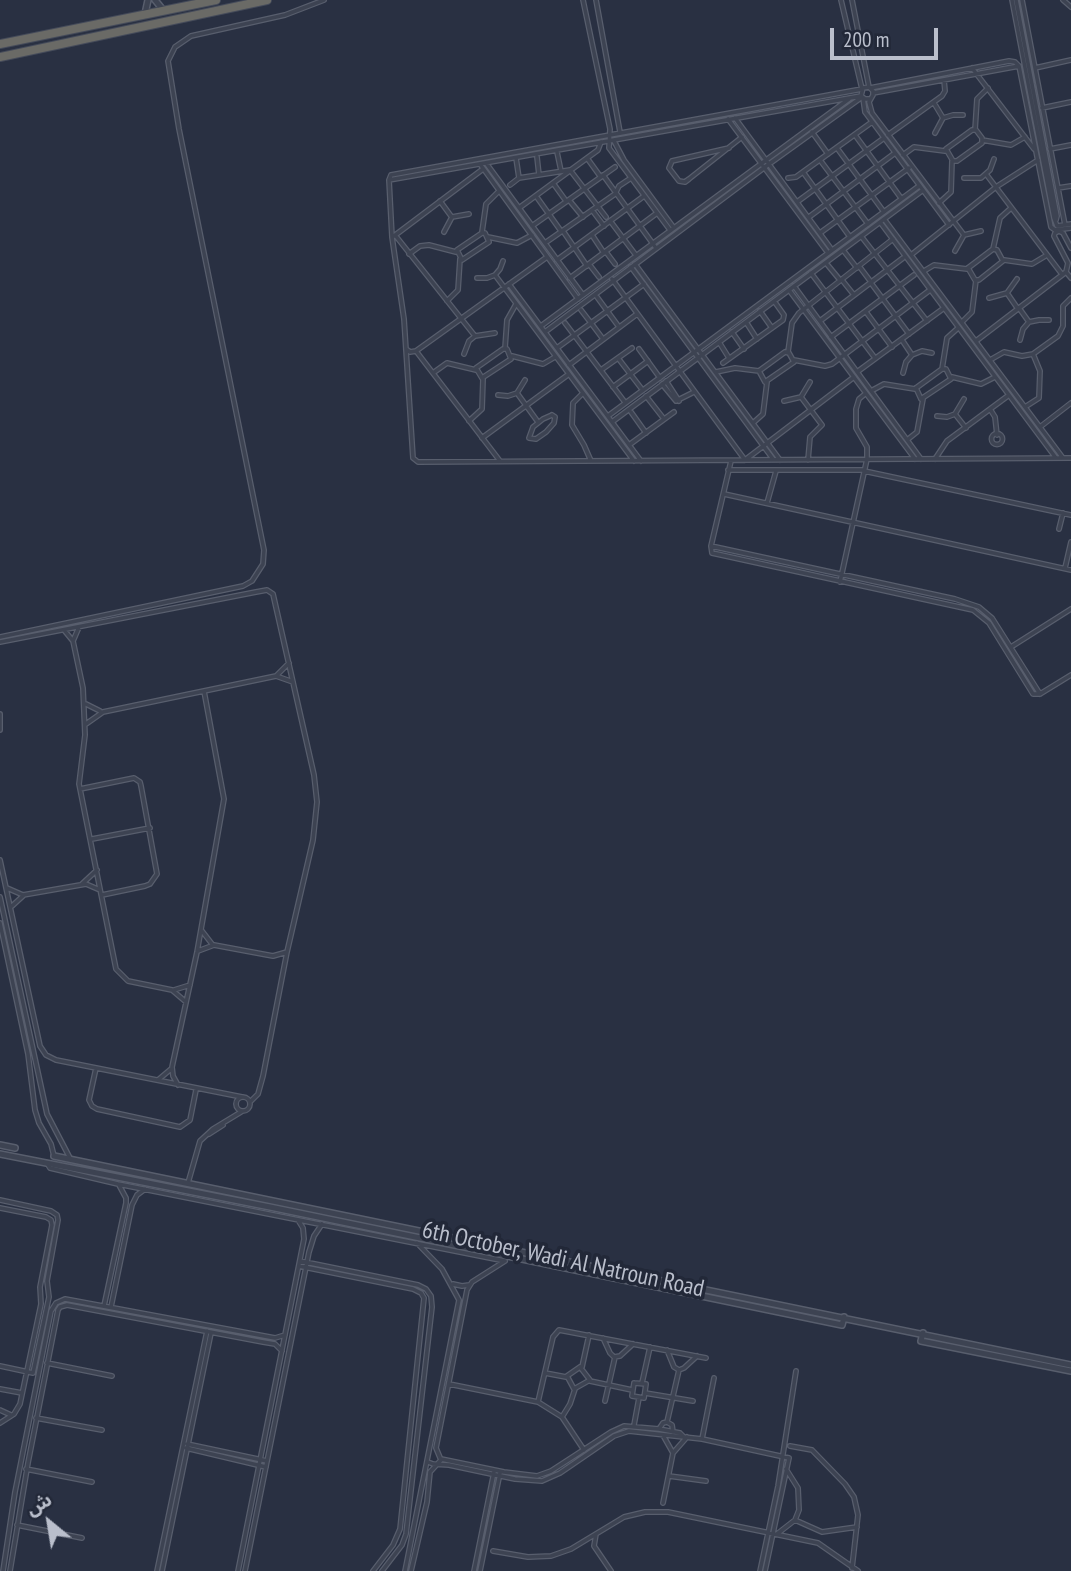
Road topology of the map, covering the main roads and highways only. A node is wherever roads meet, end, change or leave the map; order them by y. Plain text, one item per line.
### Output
1 (216, 0) edge
2 (267, 0) edge
3 (0, 44) edge
4 (0, 57) edge

1 - 3 highway
2 - 4 highway

